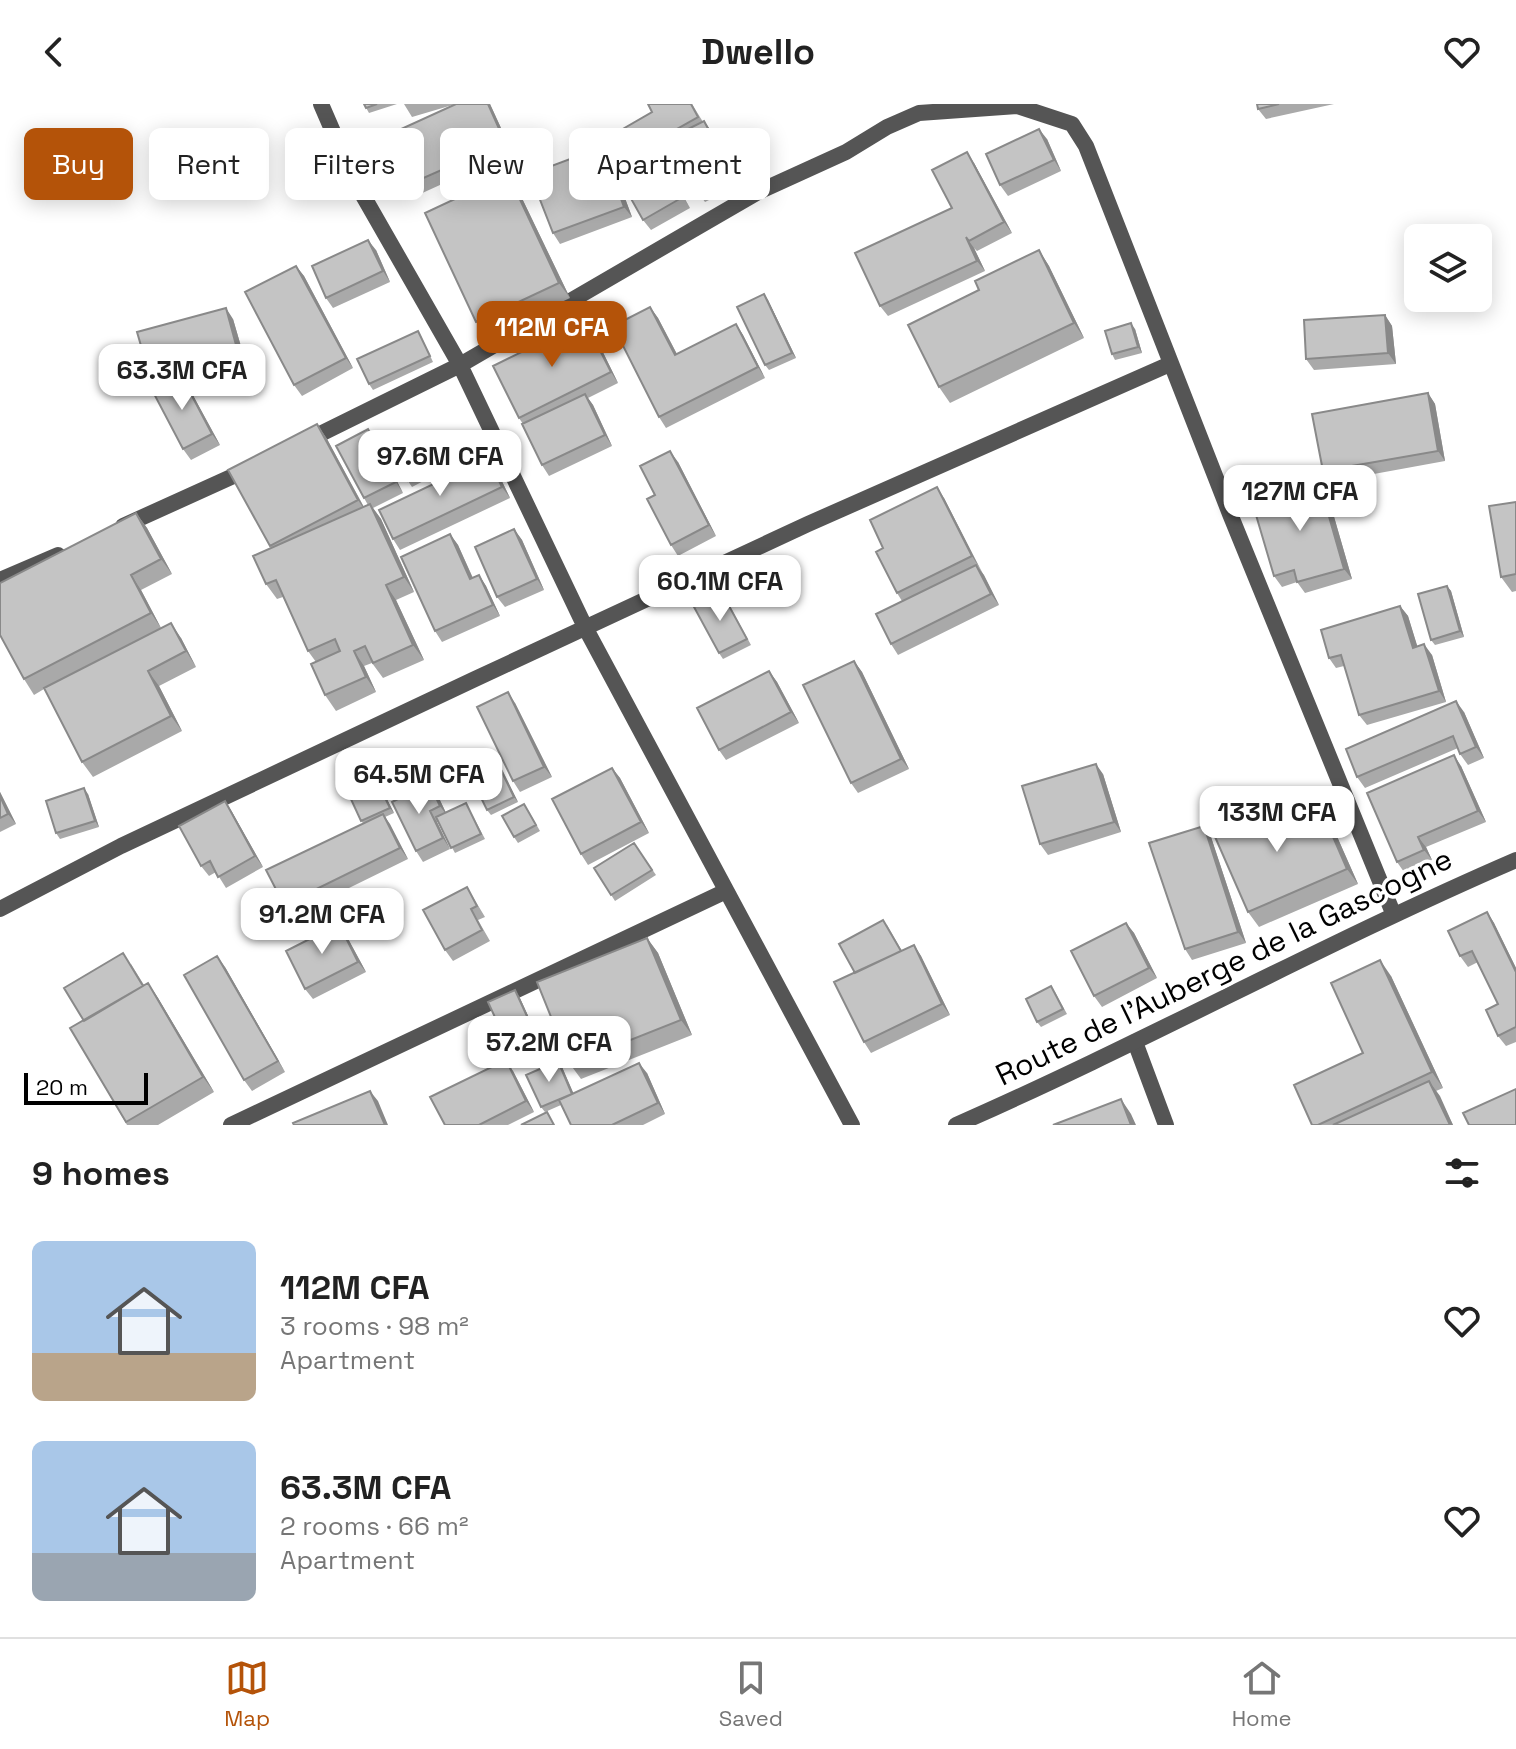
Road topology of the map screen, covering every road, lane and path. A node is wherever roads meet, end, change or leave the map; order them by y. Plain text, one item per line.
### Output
1 (321, 104) edge
2 (1170, 364) junction
3 (460, 365) junction
4 (114, 530) edge
5 (71, 549) edge
6 (0, 580) edge
7 (586, 629) junction
8 (1516, 860) edge
9 (724, 892) junction
10 (0, 909) edge
11 (1393, 913) junction
12 (1135, 1042) junction
13 (231, 1125) edge
14 (852, 1125) edge
15 (956, 1125) edge
16 (1166, 1125) edge

1 - 3 street
2 - 3 street
2 - 7 street
2 - 11 street
3 - 4 street
3 - 7 street
5 - 6 street
7 - 9 street
7 - 10 street
8 - 11 street, Route de l'Auberge de la Gascogne
9 - 13 street
9 - 14 street
11 - 12 street, Route de l'Auberge de la Gascogne
12 - 15 street, Route de l'Auberge de la Gascogne
12 - 16 street

